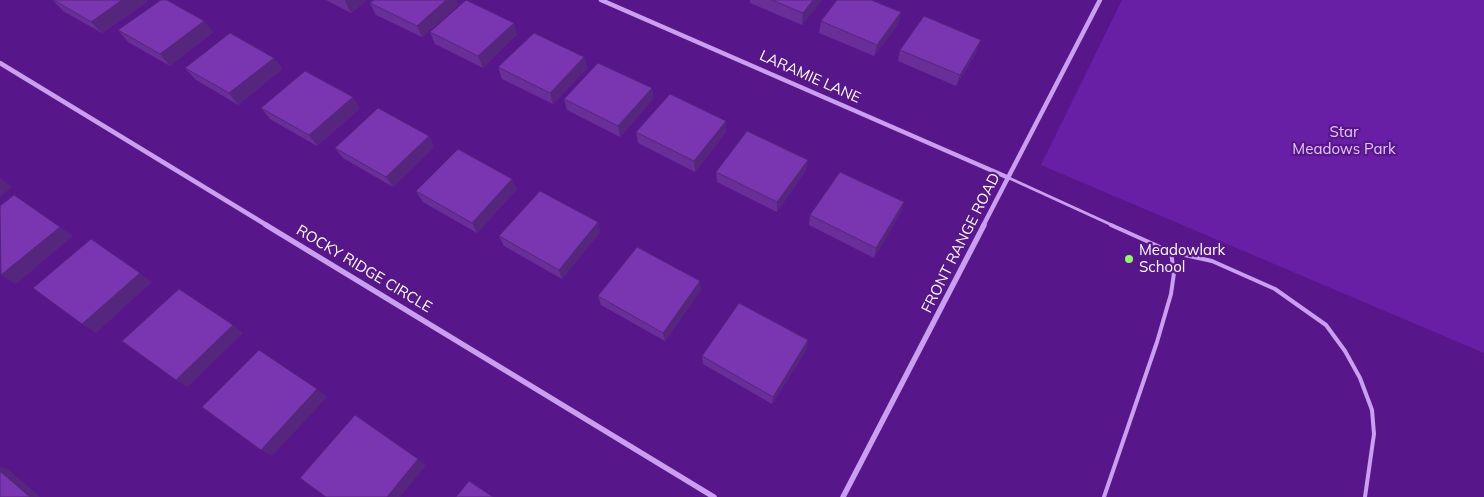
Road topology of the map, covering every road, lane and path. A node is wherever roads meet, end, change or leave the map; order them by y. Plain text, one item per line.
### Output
1 (601, 0) edge
2 (1100, 0) edge
3 (0, 63) edge
4 (1009, 178) junction
5 (1171, 252) junction
6 (714, 497) edge
7 (843, 497) edge
8 (1104, 497) edge
9 (1365, 497) edge

1 - 4 street, LARAMIE LANE
2 - 4 street, FRONT RANGE ROAD
3 - 6 street, ROCKY RIDGE CIRCLE
4 - 5 lane
4 - 7 street, FRONT RANGE ROAD
5 - 8 lane
5 - 9 lane

